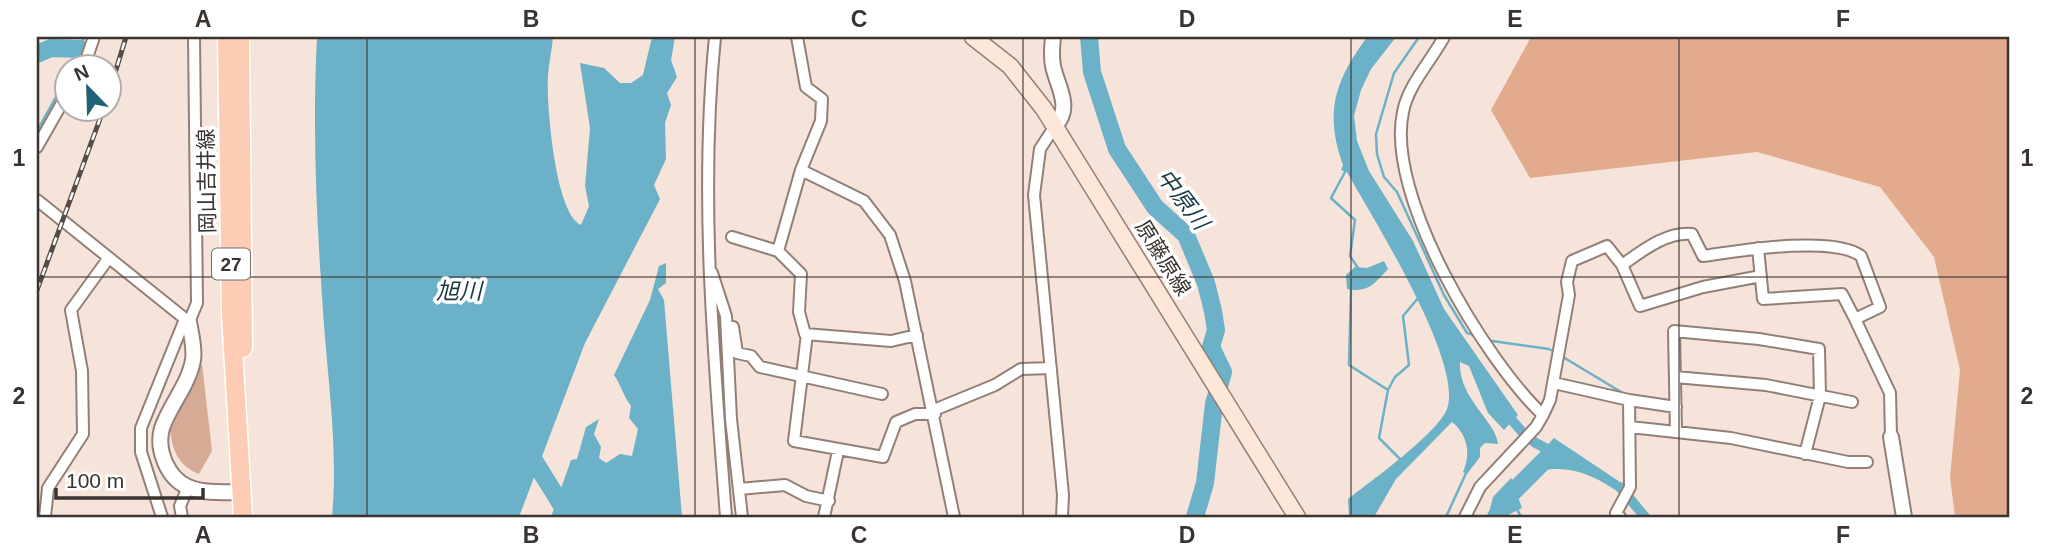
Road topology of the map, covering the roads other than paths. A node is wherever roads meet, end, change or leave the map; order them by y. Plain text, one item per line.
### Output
1 (194, 37) edge
2 (227, 37) edge
3 (240, 37) edge
4 (715, 37) edge
5 (797, 37) edge
6 (974, 37) edge
7 (1053, 37) edge
8 (1444, 37) edge
9 (52, 121) edge
10 (1055, 126) junction
11 (37, 147) edge
12 (801, 170) junction
13 (37, 200) edge
14 (732, 237) dead end
15 (1758, 248) junction
16 (778, 251) junction
17 (108, 259) junction
18 (709, 264) junction
19 (1622, 265) junction
20 (1761, 276) junction
21 (726, 316) junction
22 (1855, 319) junction
23 (187, 321) junction
24 (807, 334) junction
25 (917, 335) junction
26 (1051, 368) junction
27 (804, 376) junction
28 (1675, 377) junction
29 (1554, 383) junction
30 (882, 394) dead end
31 (1819, 396) junction
32 (1629, 400) junction
33 (1852, 402) dead end
34 (1676, 407) junction
35 (934, 412) junction
36 (1543, 415) junction
37 (1630, 427) junction
38 (1676, 432) junction
39 (1891, 436) joint
40 (838, 450) junction
41 (1805, 454) junction
42 (1867, 462) dead end
43 (188, 487) junction
44 (739, 489) junction
45 (242, 492) junction
46 (828, 501) junction
47 (45, 517) edge
48 (162, 517) edge
49 (182, 517) edge
50 (243, 517) edge
51 (726, 517) edge
52 (742, 517) edge
53 (824, 517) edge
54 (954, 517) edge
55 (1062, 517) edge
56 (1297, 517) edge
57 (1465, 517) edge
58 (1620, 517) edge
59 (1903, 517) edge

1 - 23 street
2 - 45 main road, 岡山吉井線 / 27
3 - 45 main road, 岡山吉井線 / 27
4 - 18 street
5 - 12 street
6 - 10 main road, 原藤原線
7 - 10 street
8 - 36 street
9 - 11 street
10 - 26 street
10 - 56 main road, 原藤原線
12 - 16 street
12 - 25 street
13 - 17 street
14 - 16 street
15 - 19 street
15 - 20 street
15 - 22 street
16 - 24 street
17 - 23 street
17 - 47 street
18 - 21 street
18 - 51 street
19 - 20 street
19 - 29 street
20 - 22 street
21 - 27 street
21 - 44 street
22 - 39 street
23 - 43 street
23 - 48 street
24 - 25 street
24 - 27 street
25 - 35 street
26 - 35 street
26 - 55 street
27 - 30 street
27 - 40 street
28 - 31 street
28 - 31 street
28 - 34 street
29 - 32 street
29 - 36 street
31 - 33 street
31 - 41 street
32 - 34 street
32 - 37 street
34 - 38 street
35 - 40 street
35 - 54 street
36 - 57 street
37 - 38 street
37 - 58 street
38 - 41 street
39 - 59 street
40 - 46 street
41 - 42 street
43 - 45 street
43 - 49 street
44 - 46 street
44 - 52 street
45 - 50 main road, 岡山吉井線 / 27
46 - 53 street

